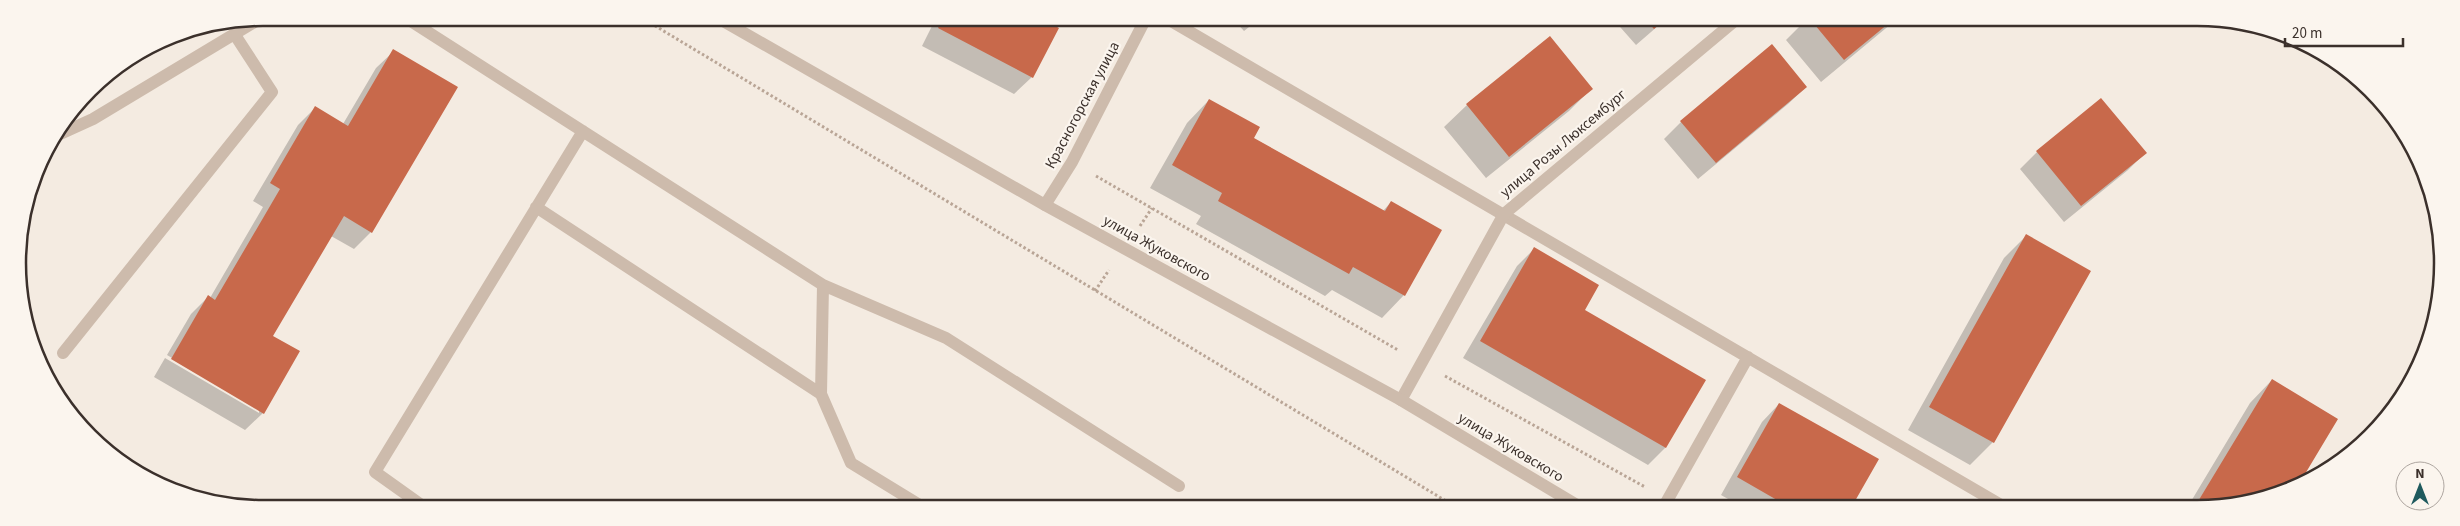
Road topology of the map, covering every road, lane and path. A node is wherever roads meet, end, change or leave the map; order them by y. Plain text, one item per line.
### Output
1 (419, 26) edge
2 (655, 26) edge
3 (732, 26) edge
4 (1142, 26) edge
5 (1180, 26) edge
6 (1730, 26) edge
7 (247, 27) edge
8 (235, 35) junction
9 (66, 131) edge
10 (583, 131) junction
11 (1072, 162) junction
12 (1045, 205) junction
13 (536, 207) junction
14 (1504, 214) junction
15 (823, 285) junction
16 (64, 353) dead end
17 (1748, 356) junction
18 (1420, 363) junction
19 (821, 394) junction
20 (1401, 400) junction
21 (1180, 486) dead end
22 (414, 500) edge
23 (912, 500) edge
24 (1444, 500) edge
25 (1567, 500) edge
26 (1658, 500) edge
27 (1667, 500) edge
28 (1992, 500) edge

1 - 10 street
2 - 24 path
3 - 12 street, улица Жуковского
4 - 11 street, Красногорская улица
5 - 14 street
6 - 14 street, улица Розы Люксембург
7 - 8 street
8 - 9 street
8 - 16 street
10 - 13 street
10 - 15 street
11 - 12 street, Красногорская улица
11 - 18 path
12 - 20 street, улица Жуковского
13 - 19 street
13 - 22 street
14 - 17 street
14 - 18 street, улица Розы Люксембург
15 - 19 street
15 - 21 street
17 - 27 street
17 - 28 street
18 - 20 street, улица Розы Люксембург
18 - 26 path
19 - 23 street
20 - 25 street, улица Жуковского

